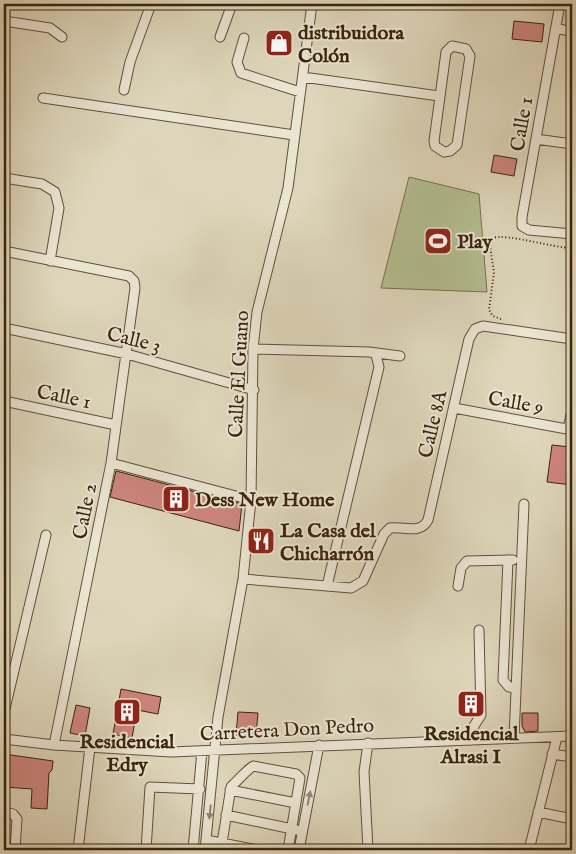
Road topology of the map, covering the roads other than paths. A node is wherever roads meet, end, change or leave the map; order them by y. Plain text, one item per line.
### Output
1 (151, 4) edge
2 (232, 4) edge
3 (312, 4) edge
4 (560, 4) edge
5 (4, 21) edge
6 (556, 28) junction
7 (572, 32) edge
8 (62, 37) dead end
9 (220, 37) dead end
10 (244, 38) dead end
11 (303, 77) junction
12 (124, 90) dead end
13 (300, 92) junction
14 (439, 96) junction
15 (43, 98) dead end
16 (294, 136) junction
17 (536, 139) junction
18 (572, 144) edge
19 (4, 178) edge
20 (572, 234) edge
21 (4, 251) edge
22 (50, 261) junction
23 (4, 328) edge
24 (572, 339) edge
25 (253, 349) junction
26 (127, 354) junction
27 (376, 355) junction
28 (400, 356) dead end
29 (254, 390) junction
30 (4, 401) edge
31 (454, 408) junction
32 (572, 410) edge
33 (116, 425) junction
34 (570, 429) edge
35 (111, 463) junction
36 (251, 500) junction
37 (524, 504) dead end
38 (46, 535) dead end
39 (508, 560) junction
40 (521, 560) junction
41 (243, 579) junction
42 (327, 586) junction
43 (458, 586) dead end
44 (479, 630) dead end
45 (516, 688) junction
46 (4, 712) edge
47 (572, 736) edge
48 (557, 737) junction
49 (514, 738) junction
50 (4, 739) edge
51 (471, 739) junction
52 (368, 743) junction
53 (54, 745) junction
54 (319, 745) junction
55 (90, 747) junction
56 (216, 749) junction
57 (202, 751) junction
58 (552, 754) junction
59 (572, 757) edge
60 (200, 789) junction
61 (230, 790) junction
62 (296, 804) junction
63 (4, 812) edge
64 (538, 812) junction
65 (226, 815) junction
66 (572, 819) edge
67 (292, 829) junction
68 (302, 831) junction
69 (206, 840) junction
70 (222, 843) junction
71 (15, 850) edge
72 (78, 850) edge
73 (146, 850) edge
74 (194, 850) edge
75 (205, 850) edge
76 (258, 850) edge
77 (288, 850) edge
78 (299, 850) edge
79 (368, 850) edge
80 (529, 850) edge

1 - 12 street
2 - 9 street
3 - 11 street, Calle El Guano
4 - 6 street, Calle 1
5 - 8 street
6 - 7 street
6 - 17 street, Calle 1
10 - 13 street
11 - 13 street, Calle El Guano
11 - 14 street
13 - 16 street, Calle El Guano
14 - 14 street
15 - 16 street
16 - 25 street, Calle El Guano
17 - 18 street
17 - 20 street, Calle 1
19 - 22 street
21 - 22 street
22 - 26 street, Calle 2
23 - 26 street, Calle 3
24 - 31 street, Calle 8A
25 - 27 street
25 - 29 street, Calle El Guano
26 - 29 street, Calle 3
26 - 33 street, Calle 2
27 - 28 street
27 - 42 street
29 - 36 street, Calle El Guano
30 - 33 street, Calle 1
31 - 34 street, Calle 9
31 - 42 street, Calle 8A
32 - 34 street
33 - 35 street, Calle 2
35 - 36 street
35 - 53 street, Calle 2
36 - 41 street, Calle El Guano
37 - 40 street
38 - 46 street
39 - 40 street
39 - 43 street
39 - 45 street
40 - 45 street
41 - 42 street
41 - 56 street, Calle El Guano
44 - 51 street
45 - 49 street
47 - 48 street, Carretera Don Pedro
48 - 49 street, Carretera Don Pedro
48 - 58 street
49 - 51 street, Carretera Don Pedro
50 - 53 street, Carretera Don Pedro
51 - 52 street, Carretera Don Pedro
52 - 54 street, Carretera Don Pedro
52 - 79 street
53 - 55 street, Carretera Don Pedro
54 - 56 street, Carretera Don Pedro
68 -> 54 street
55 - 57 street, Carretera Don Pedro
55 - 72 street
56 - 57 street, Carretera Don Pedro
56 -> 69 street, Calle El Guano
57 - 60 street
58 - 59 street
58 - 64 street
60 - 73 street
60 - 74 street
61 - 62 street
61 - 62 street
61 - 65 street
62 - 67 street
63 - 71 street
64 - 66 street
64 - 80 street
65 - 67 street
65 - 70 street
67 - 68 street
67 - 77 street
68 - 78 street
69 - 70 street
69 - 75 street, Calle El Guano
70 - 76 street

